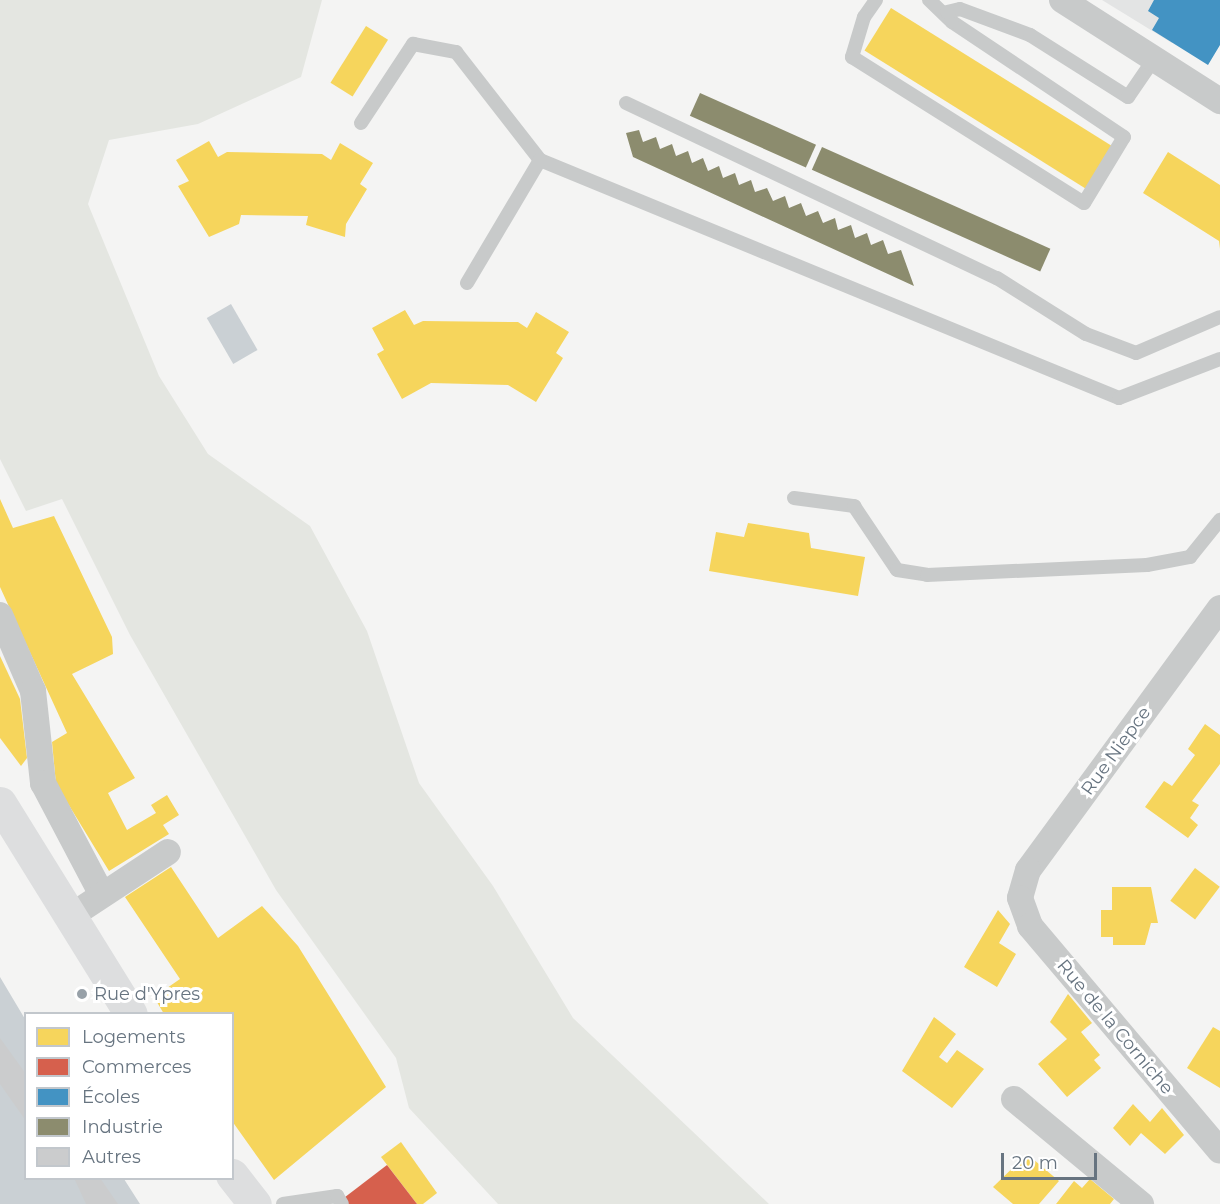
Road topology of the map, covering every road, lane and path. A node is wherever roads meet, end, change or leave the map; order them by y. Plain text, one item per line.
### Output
1 (876, 0) edge
2 (929, 0) edge
3 (1062, 0) edge
4 (948, 12) junction
5 (1154, 58) junction
6 (1220, 101) edge
7 (626, 104) dead end
8 (361, 123) dead end
9 (540, 160) junction
10 (467, 283) dead end
11 (1220, 317) edge
12 (1220, 359) edge
13 (794, 498) dead end
14 (1220, 520) edge
15 (1220, 608) edge
16 (0, 615) edge
17 (0, 803) edge
18 (168, 852) dead end
19 (101, 893) junction
20 (1020, 898) joint
21 (71, 916) junction
22 (130, 1012) edge
23 (1014, 1099) dead end
24 (1220, 1150) edge
25 (234, 1178) edge
26 (255, 1204) edge
27 (283, 1204) edge
28 (342, 1204) edge
29 (1141, 1204) edge

1 - 4 lane
2 - 4 lane
3 - 5 street
4 - 5 lane
5 - 6 street
7 - 11 lane
8 - 9 lane
9 - 10 lane
9 - 12 lane
13 - 14 lane
15 - 20 street, Rue Niepce
16 - 19 street
17 - 21 main road
18 - 19 street
19 - 21 street
20 - 24 street, Rue de la Corniche
21 - 22 main road
23 - 29 street
25 - 26 main road
27 - 28 lane

